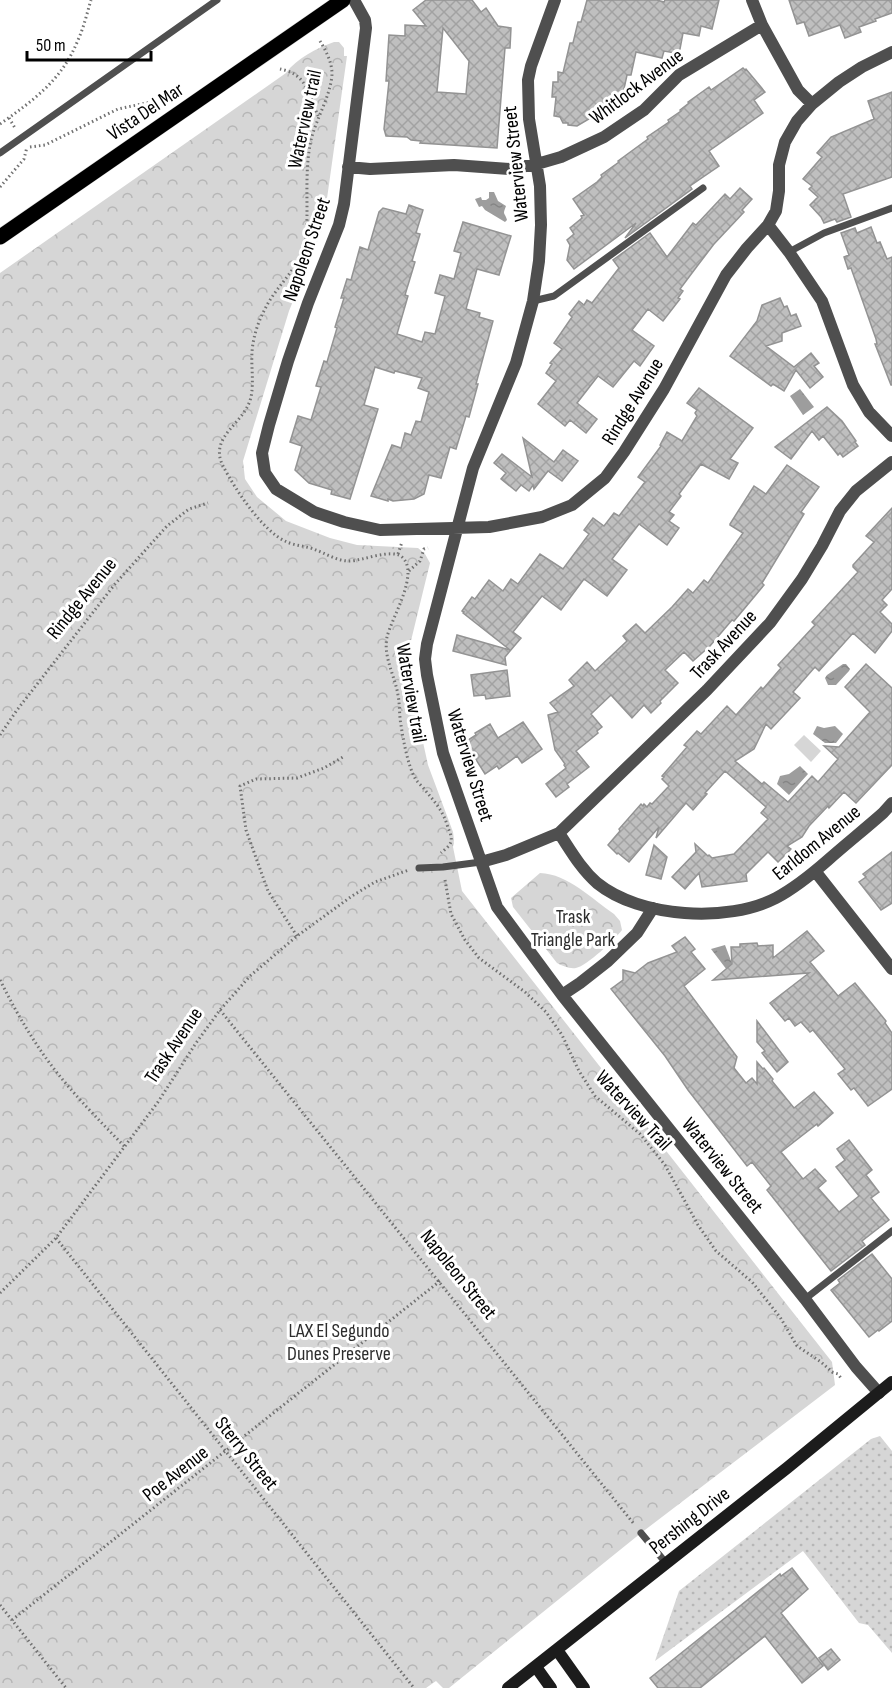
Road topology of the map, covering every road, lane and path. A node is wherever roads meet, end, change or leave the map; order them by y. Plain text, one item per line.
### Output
1 (91, 0) edge
2 (217, 0) edge
3 (343, 0) edge
4 (354, 0) edge
5 (555, 0) edge
6 (753, 0) edge
7 (762, 25) junction
8 (320, 41) dead end
9 (892, 52) edge
10 (280, 69) dead end
11 (812, 104) junction
12 (318, 117) junction
13 (9, 118) junction
14 (173, 118) junction
15 (0, 124) edge
16 (15, 128) dead end
17 (0, 153) edge
18 (537, 164) junction
19 (348, 167) junction
20 (0, 186) edge
21 (703, 188) dead end
22 (892, 208) edge
23 (768, 225) junction
24 (0, 237) edge
25 (789, 252) junction
26 (533, 301) junction
27 (892, 436) edge
28 (892, 462) edge
29 (265, 472) joint
30 (208, 503) dead end
31 (457, 528) junction
32 (402, 542) dead end
33 (428, 548) dead end
34 (398, 554) junction
35 (409, 571) junction
36 (0, 735) edge
37 (343, 757) dead end
38 (892, 803) edge
39 (455, 831) dead end
40 (559, 832) junction
41 (450, 833) junction
42 (441, 853) dead end
43 (481, 862) junction
44 (419, 868) joint
45 (815, 871) junction
46 (445, 880) dead end
47 (653, 908) junction
48 (297, 936) junction
49 (892, 969) edge
50 (0, 980) edge
51 (562, 994) junction
52 (220, 1010) junction
53 (125, 1147) junction
54 (892, 1231) edge
55 (56, 1238) junction
56 (440, 1281) junction
57 (0, 1293) edge
58 (805, 1299) junction
59 (841, 1378) dead end
60 (892, 1382) edge
61 (879, 1393) junction
62 (226, 1452) junction
63 (641, 1533) joint
64 (666, 1563) junction
65 (0, 1605) edge
66 (12, 1620) junction
67 (557, 1650) junction
68 (536, 1667) junction
69 (66, 1688) edge
70 (414, 1688) edge
71 (508, 1688) edge
72 (551, 1688) edge
73 (584, 1688) edge

1 - 13 path
2 - 17 lane
3 - 14 main road, Vista Del Mar
4 - 19 street, Napoleon Street
5 - 18 street, Waterview Street
6 - 7 street
7 - 11 street
7 - 18 street, Whitlock Avenue
8 - 12 path, Waterview trail
9 - 11 street, Rindge Avenue
10 - 12 path
11 - 23 street, Rindge Avenue
12 - 34 path, Waterview trail
13 - 15 path
13 - 16 path
14 - 20 path
14 - 24 main road, Vista Del Mar
18 - 19 street, Whitlock Avenue
18 - 26 street, Waterview Street
19 - 29 street, Napoleon Street
21 - 26 lane
22 - 25 lane
23 - 25 street
23 - 31 street, Rindge Avenue
25 - 27 street
26 - 31 street, Waterview Street
28 - 40 street, Trask Avenue
29 - 31 street, Rindge Avenue
30 - 36 path, Rindge Avenue
31 - 43 street, Waterview Street
32 - 34 path
33 - 35 path
34 - 35 path
35 - 41 path, Waterview trail
37 - 48 path
38 - 45 street, Earldom Avenue
39 - 41 path
40 - 43 street
40 - 47 street, Earldom Avenue
41 - 42 path
43 - 44 lane
43 - 51 street, Waterview Street
44 - 48 path, Trask Avenue
45 - 47 street, Earldom Avenue
45 - 49 street
46 - 59 path, Waterview Trail
47 - 51 street
48 - 52 path, Trask Avenue
50 - 53 path
51 - 58 street, Waterview Street
52 - 53 path, Trask Avenue
52 - 56 path, Napoleon Street
53 - 55 path, Trask Avenue
54 - 58 lane
55 - 57 path, Trask Avenue
55 - 62 path, Sterry Street
56 - 62 path, Poe Avenue
56 - 63 path, Napoleon Street
58 - 61 street, Waterview Street
60 - 61 main road, Pershing Drive
61 - 64 main road, Pershing Drive
62 - 66 path, Poe Avenue
62 - 70 path, Sterry Street
63 - 64 lane
64 - 67 main road, Pershing Drive
65 - 66 path
66 - 69 path
67 - 68 main road, Pershing Drive
67 - 73 main road
68 - 71 main road, Pershing Drive
68 - 72 main road

